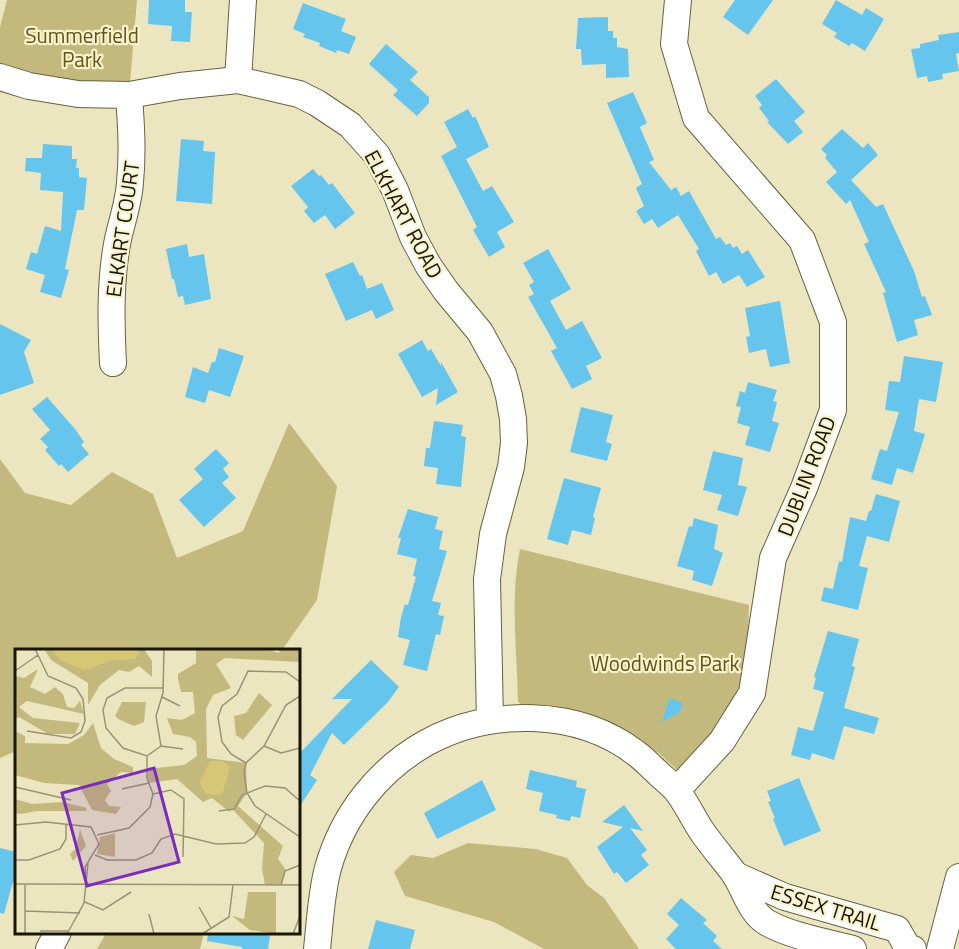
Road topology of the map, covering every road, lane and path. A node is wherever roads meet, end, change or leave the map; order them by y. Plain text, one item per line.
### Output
1 (243, 0) edge
2 (678, 0) edge
3 (0, 77) edge
4 (238, 80) junction
5 (129, 95) junction
6 (114, 363) dead end
7 (490, 720) junction
8 (676, 790) junction
9 (735, 875) junction
10 (959, 877) edge
11 (57, 934) edge
12 (49, 949) edge
13 (317, 949) edge
14 (853, 949) edge
15 (909, 949) edge
16 (940, 949) edge

1 - 4 street
2 - 8 street, DUBLIN ROAD
3 - 5 street, ELKHART ROAD
4 - 5 street, ELKHART ROAD
4 - 7 street, ELKHART ROAD
5 - 6 street, ELKART COURT
7 - 8 street, ESSEX TRAIL
7 - 13 street, ESSEX TRAIL
8 - 9 street, ESSEX TRAIL
9 - 14 street, ESSEX TRAIL
9 - 15 street, ESSEX TRAIL
10 - 16 street
11 - 12 street

